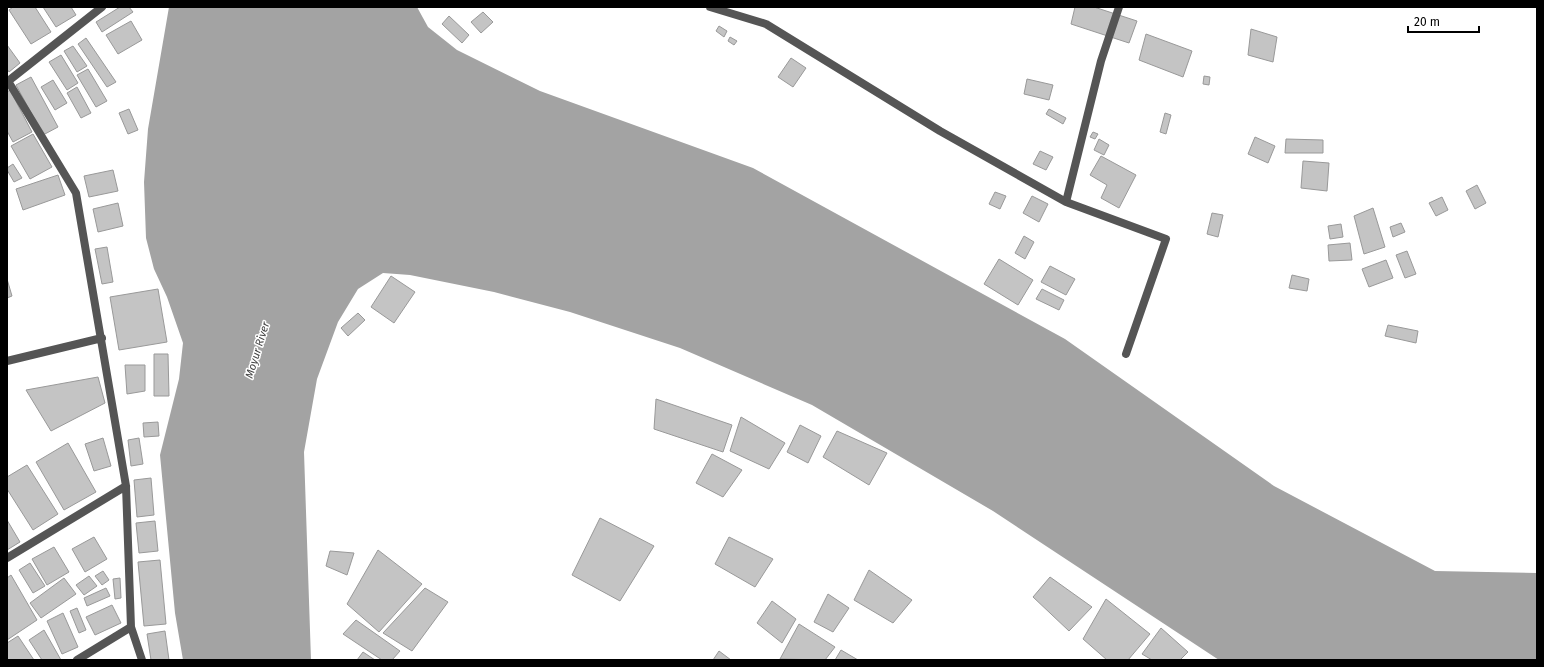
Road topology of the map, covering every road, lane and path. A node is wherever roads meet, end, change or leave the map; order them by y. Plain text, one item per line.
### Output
1 (102, 7) edge
2 (710, 7) edge
3 (1119, 7) edge
4 (8, 82) edge
5 (1066, 202) junction
6 (102, 338) junction
7 (1126, 354) dead end
8 (7, 361) edge
9 (126, 486) junction
10 (7, 558) edge
11 (130, 627) junction
12 (77, 660) edge
13 (142, 660) edge

1 - 4 street
2 - 5 street
3 - 5 street
4 - 6 street
5 - 7 street
6 - 8 street
6 - 9 street
9 - 10 street
9 - 11 street
11 - 12 street
11 - 13 street

